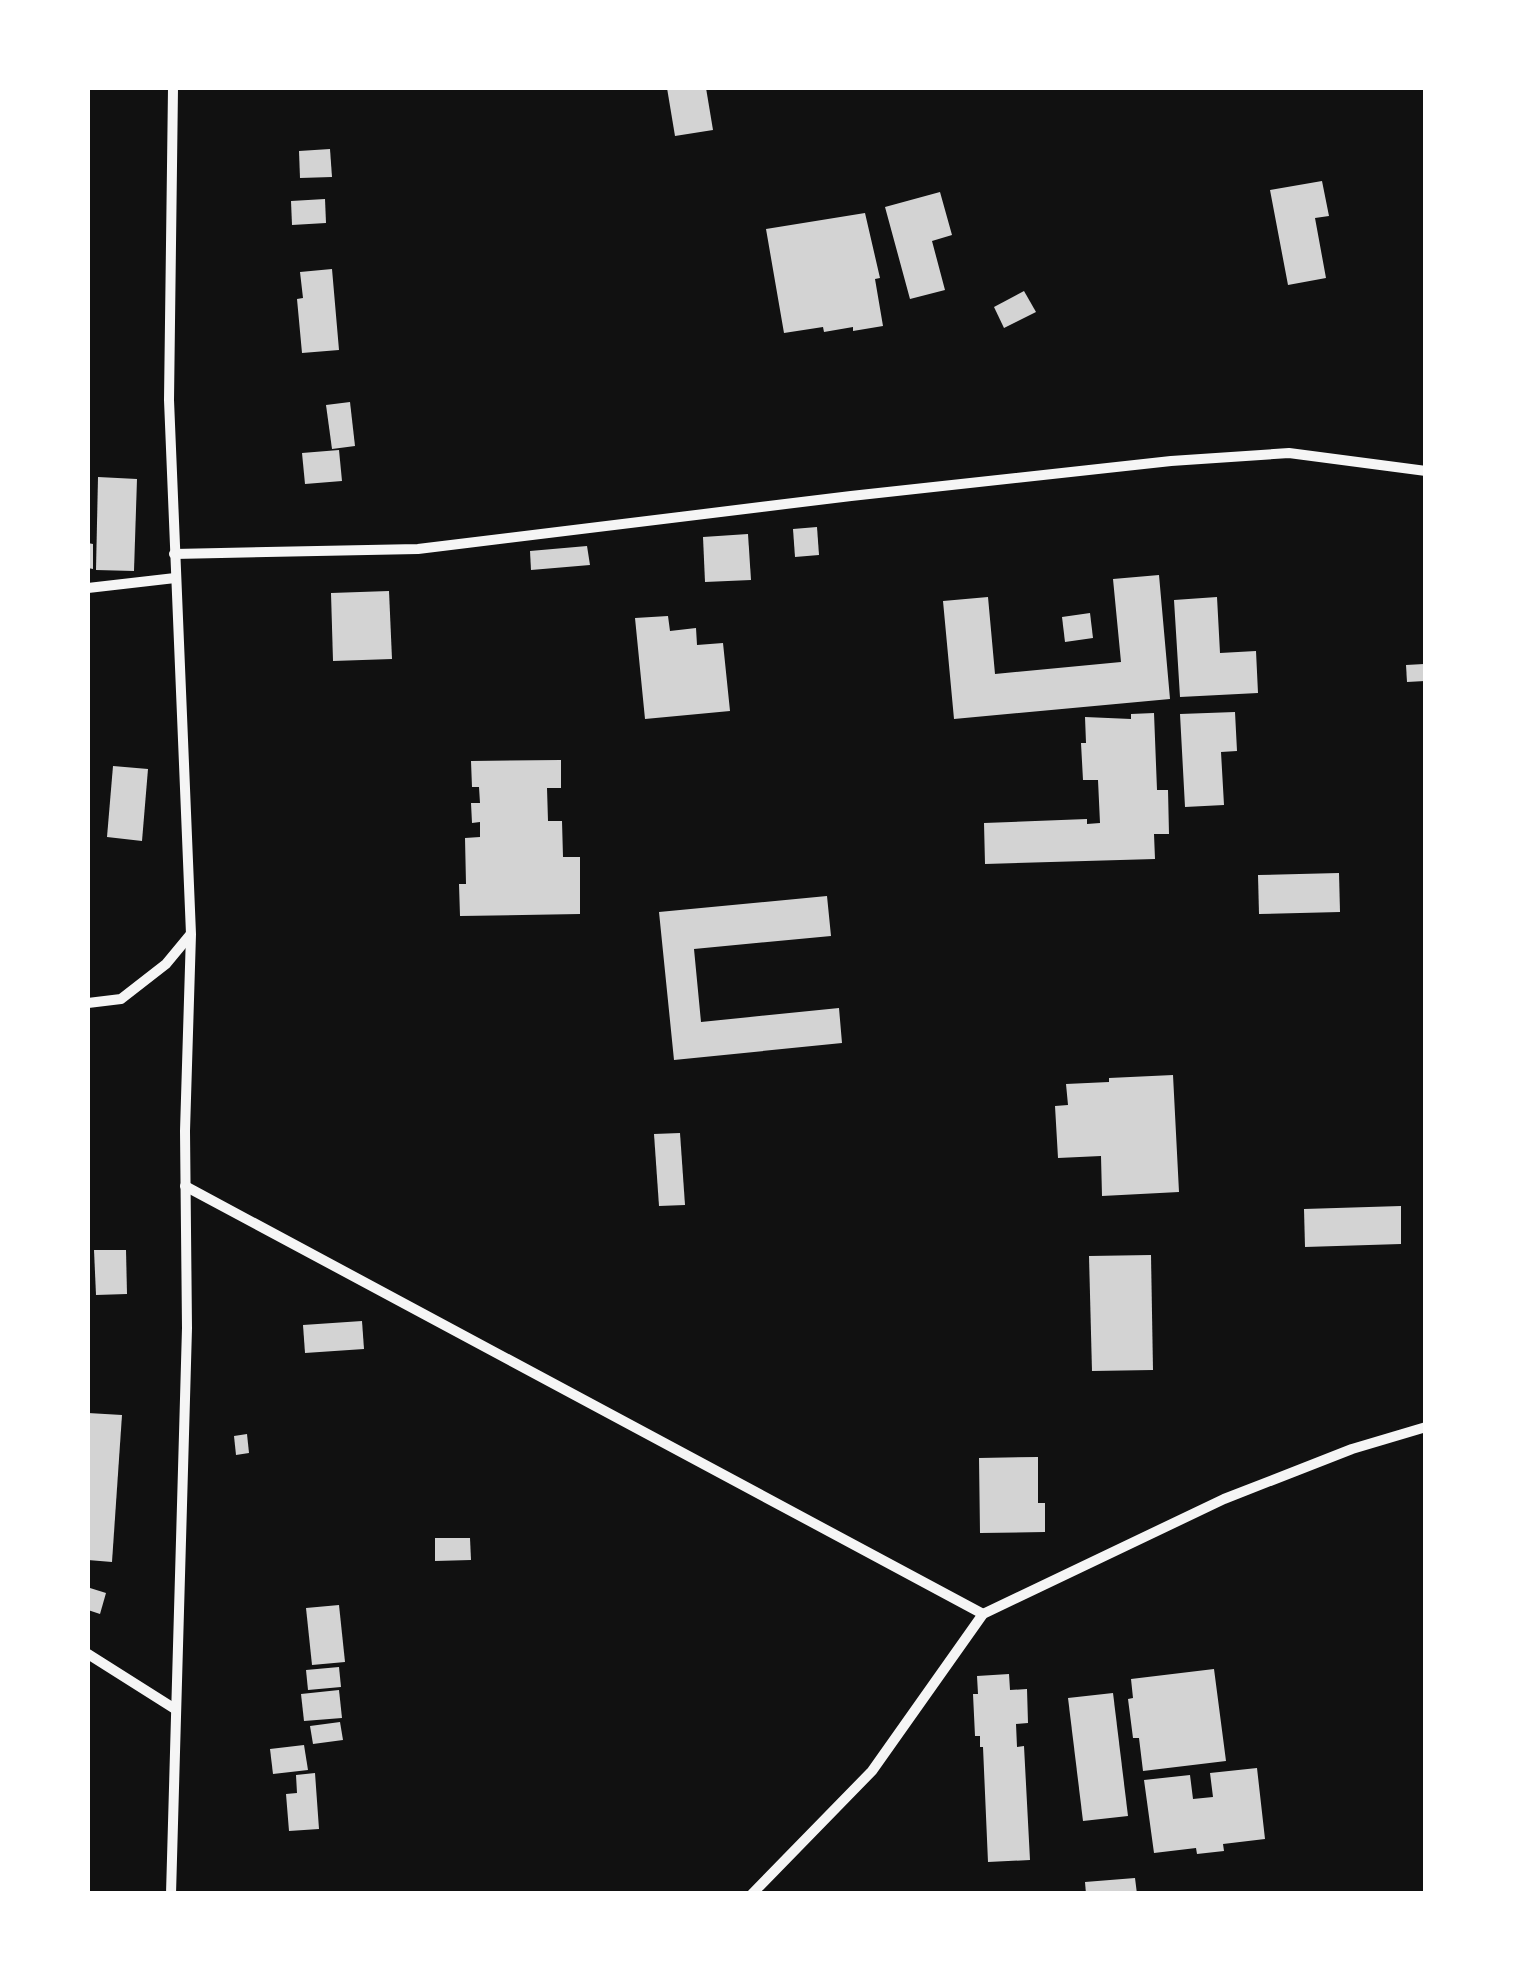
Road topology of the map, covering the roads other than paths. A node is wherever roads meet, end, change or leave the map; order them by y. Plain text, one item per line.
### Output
1 (172, 88) edge
2 (1426, 471) edge
3 (174, 554) junction
4 (175, 578) junction
5 (88, 588) edge
6 (191, 934) junction
7 (88, 1003) edge
8 (185, 1186) junction
9 (1426, 1427) edge
10 (983, 1614) junction
11 (88, 1654) edge
12 (175, 1709) junction
13 (170, 1894) edge
14 (752, 1894) edge

1 - 3 street
2 - 3 street
3 - 4 street
4 - 5 street
4 - 6 street
6 - 7 street
6 - 8 street
8 - 10 street
8 - 12 street
9 - 10 street
10 - 14 street
11 - 12 street
12 - 13 street

